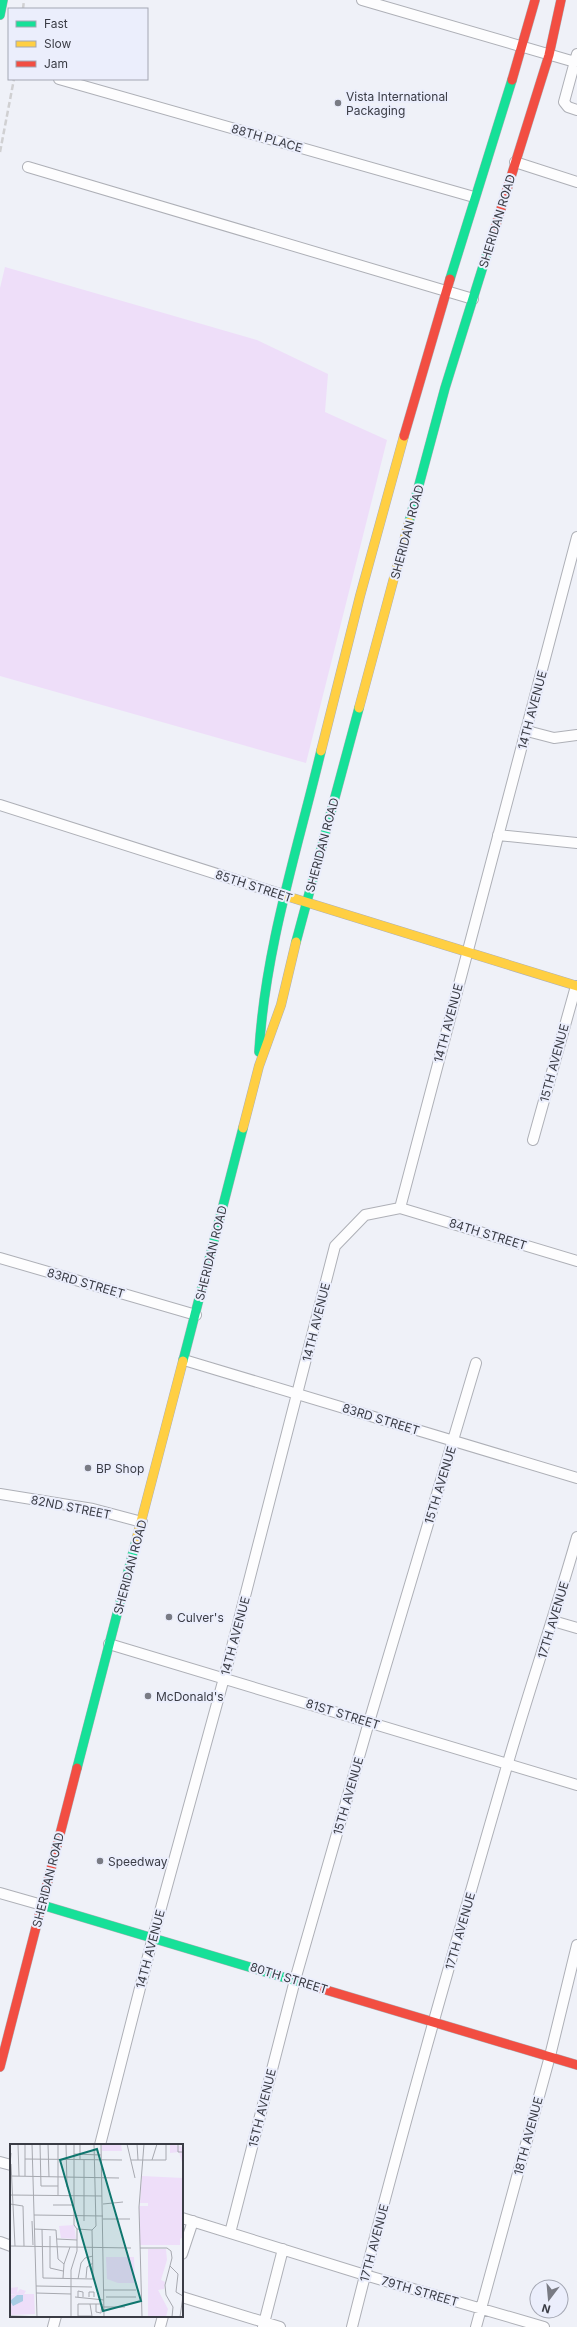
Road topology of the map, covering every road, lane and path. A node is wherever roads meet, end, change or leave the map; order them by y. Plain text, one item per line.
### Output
1 (3, 0) edge
2 (362, 0) edge
3 (535, 0) edge
4 (561, 0) edge
5 (0, 15) edge
6 (522, 47) junction
7 (548, 55) junction
8 (576, 58) edge
9 (62, 80) edge
10 (577, 110) edge
11 (515, 162) junction
12 (28, 167) dead end
13 (577, 182) edge
14 (474, 198) junction
15 (447, 290) junction
16 (473, 299) junction
17 (577, 537) edge
18 (527, 731) junction
19 (577, 735) edge
20 (0, 805) edge
21 (498, 835) junction
22 (577, 843) edge
23 (283, 895) junction
24 (306, 902) junction
25 (467, 952) junction
26 (576, 986) edge
27 (259, 1066) junction
28 (533, 1140) dead end
29 (400, 1208) junction
30 (0, 1258) edge
31 (577, 1260) edge
32 (196, 1315) junction
33 (184, 1360) junction
34 (476, 1363) dead end
35 (298, 1394) junction
36 (453, 1440) junction
37 (577, 1478) edge
38 (0, 1494) edge
39 (142, 1522) junction
40 (577, 1537) edge
41 (553, 1621) junction
42 (577, 1628) edge
43 (109, 1644) junction
44 (224, 1678) junction
45 (369, 1722) junction
46 (508, 1764) junction
47 (577, 1785) edge
48 (0, 1893) edge
49 (42, 1905) junction
50 (153, 1937) junction
51 (577, 1945) edge
52 (295, 1980) junction
53 (434, 2022) junction
54 (550, 2056) junction
55 (577, 2065) edge
56 (0, 2067) edge
57 (100, 2144) edge
58 (0, 2162) edge
59 (10, 2165) edge
60 (183, 2218) edge
61 (193, 2222) junction
62 (230, 2233) junction
63 (0, 2242) edge
64 (10, 2246) edge
65 (283, 2249) junction
66 (183, 2251) edge
67 (365, 2275) junction
68 (183, 2297) edge
69 (481, 2308) junction
70 (56, 2317) edge
71 (163, 2317) edge
72 (263, 2325) edge
73 (53, 2327) edge
74 (160, 2327) edge
75 (280, 2327) edge
76 (352, 2327) edge
77 (476, 2327) edge
78 (544, 2327) edge

1 - 5 main road
2 - 6 street
3 - 6 main road, SHERIDAN ROAD
4 - 7 main road, SHERIDAN ROAD
6 - 7 street
6 - 14 main road, SHERIDAN ROAD
7 - 8 street
7 - 11 main road, SHERIDAN ROAD
8 - 10 street
9 - 14 street, 88TH PLACE
11 - 13 street
11 - 16 main road, SHERIDAN ROAD
12 - 15 street
14 - 15 main road, SHERIDAN ROAD
15 - 16 street
15 - 23 main road, SHERIDAN ROAD
16 - 24 main road, SHERIDAN ROAD
17 - 18 street, 14TH AVENUE
18 - 19 street
18 - 21 street, 14TH AVENUE
20 - 23 street, 85TH STREET
21 - 22 street
21 - 25 street, 14TH AVENUE
23 - 24 main road, 85TH STREET
23 - 27 main road, SHERIDAN ROAD
24 - 25 main road, 85TH STREET
24 - 27 main road, SHERIDAN ROAD
25 - 26 main road, 85TH STREET
25 - 29 street, 14TH AVENUE
26 - 28 street, 15TH AVENUE
27 - 32 main road, SHERIDAN ROAD
29 - 31 street, 84TH STREET
29 - 35 street, 14TH AVENUE
30 - 32 street, 83RD STREET
32 - 33 main road, SHERIDAN ROAD
33 - 35 street, 83RD STREET
33 - 39 main road, SHERIDAN ROAD
34 - 36 street, 15TH AVENUE
35 - 36 street, 83RD STREET
35 - 44 street, 14TH AVENUE
36 - 37 street, 83RD STREET
36 - 45 street, 15TH AVENUE
38 - 39 street, 82ND STREET
39 - 43 main road, SHERIDAN ROAD
40 - 41 street, 17TH AVENUE
41 - 42 street
41 - 46 street, 17TH AVENUE
43 - 44 street, 81ST STREET
43 - 49 main road, SHERIDAN ROAD
44 - 45 street, 81ST STREET
44 - 50 street, 14TH AVENUE
45 - 46 street, 81ST STREET
45 - 52 street, 15TH AVENUE
46 - 47 street, 81ST STREET
46 - 53 street, 17TH AVENUE
48 - 49 street, 80TH STREET
49 - 50 main road, 80TH STREET
49 - 56 main road, SHERIDAN ROAD
50 - 52 main road, 80TH STREET
50 - 57 street, 14TH AVENUE
51 - 54 street, 18TH AVENUE
52 - 53 main road, 80TH STREET
52 - 62 street, 15TH AVENUE
53 - 54 main road, 80TH STREET
53 - 67 street, 17TH AVENUE
54 - 55 main road, 80TH STREET
54 - 69 street, 18TH AVENUE
58 - 59 street
60 - 61 street, 79TH STREET
61 - 62 street, 79TH STREET
61 - 66 street
62 - 65 street, 79TH STREET
63 - 64 street
65 - 67 street, 79TH STREET
65 - 72 street
67 - 69 street, 79TH STREET
67 - 76 street, 17TH AVENUE
68 - 72 street
69 - 77 street, 18TH AVENUE
69 - 78 street, 79TH STREET
70 - 73 street
71 - 74 street
72 - 75 street

